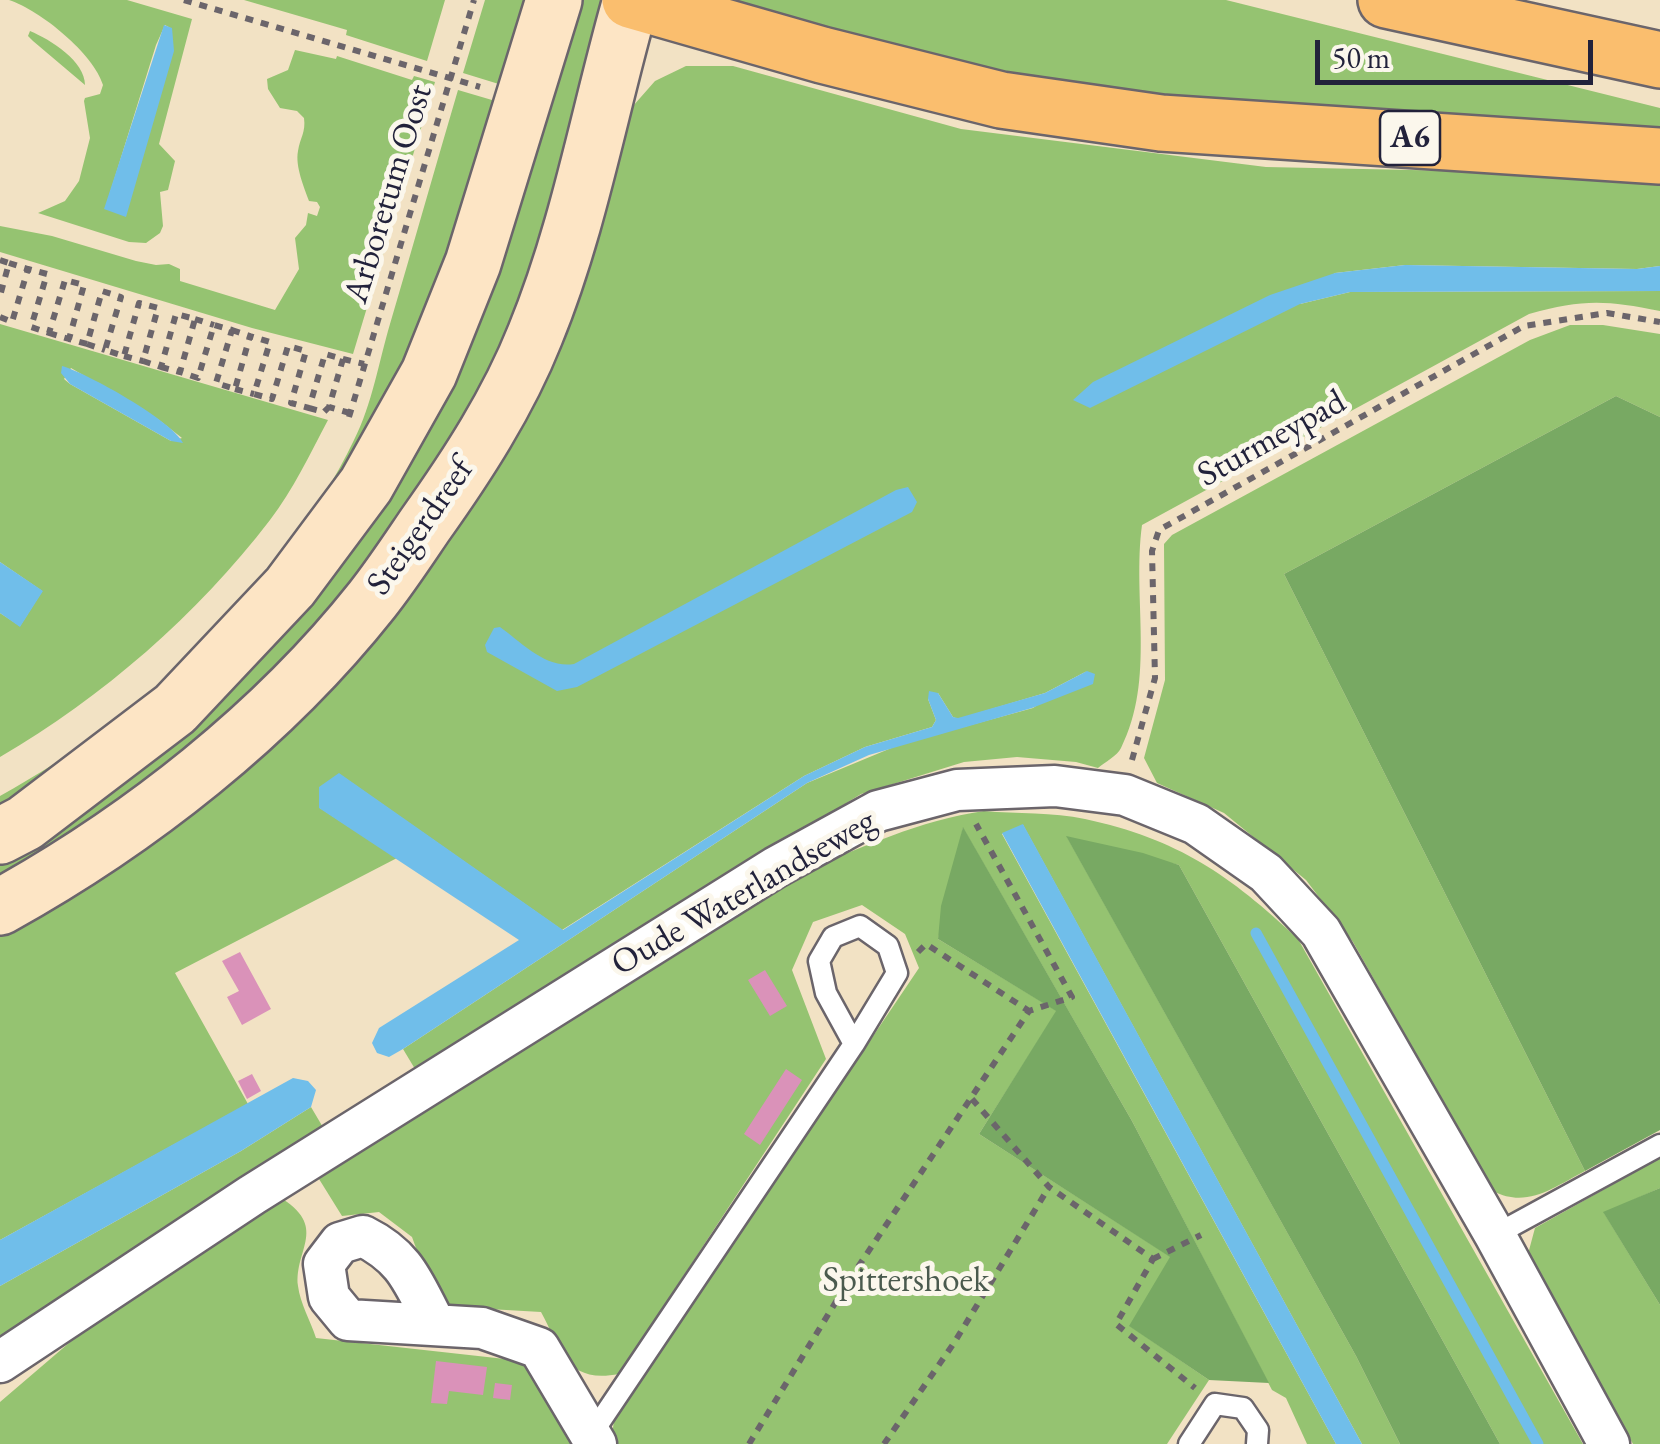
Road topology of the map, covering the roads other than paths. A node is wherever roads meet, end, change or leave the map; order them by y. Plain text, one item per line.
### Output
1 (554, 0) edge
2 (1386, 0) edge
3 (631, 1) edge
4 (1660, 60) edge
5 (1660, 156) edge
6 (0, 836) edge
7 (0, 907) edge
8 (854, 1044) junction
9 (1660, 1145) edge
10 (1496, 1235) junction
11 (435, 1324) dead end
12 (0, 1362) edge
13 (594, 1439) edge
14 (1189, 1444) edge
15 (1256, 1444) edge
16 (1608, 1444) edge

1 - 6 main road, Steigerdreef
2 - 4 highway
3 - 5 highway, A6
3 - 7 main road, Steigerdreef
8 - 8 lane
8 - 13 lane
9 - 10 lane
10 - 12 street, Oude Waterlandseweg
10 - 16 street, Oude Waterlandseweg
11 - 13 street
14 - 15 lane

